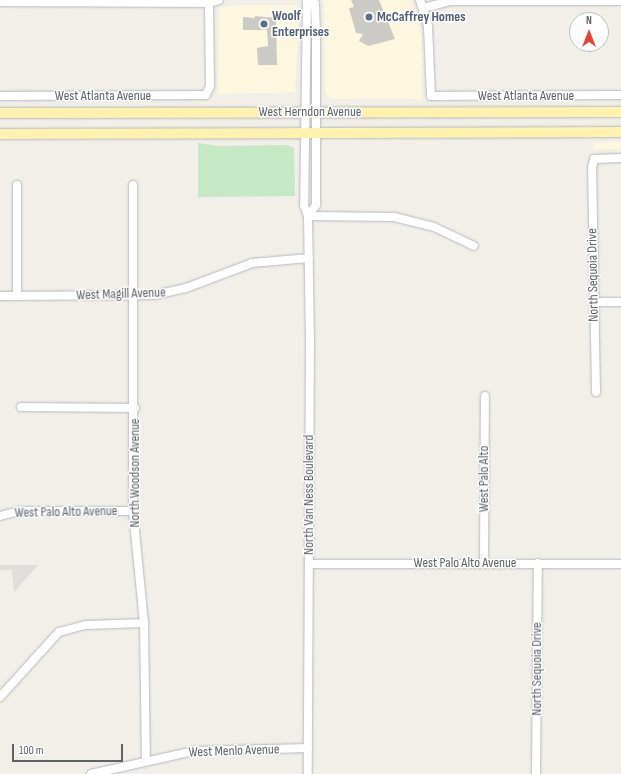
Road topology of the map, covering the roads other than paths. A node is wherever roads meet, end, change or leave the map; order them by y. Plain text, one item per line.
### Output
1 (218, 0) edge
2 (307, 0) edge
3 (313, 0) edge
4 (420, 0) edge
5 (621, 1) edge
6 (0, 2) edge
7 (209, 3) junction
8 (423, 8) junction
9 (621, 95) edge
10 (0, 96) edge
11 (305, 112) junction
12 (317, 112) junction
13 (621, 112) edge
14 (0, 113) edge
15 (317, 132) junction
16 (621, 132) edge
17 (304, 133) junction
18 (0, 134) edge
19 (621, 158) edge
20 (17, 185) dead end
21 (133, 185) dead end
22 (308, 216) junction
23 (474, 246) dead end
24 (309, 258) junction
25 (132, 295) junction
26 (0, 296) edge
27 (17, 296) junction
28 (593, 302) junction
29 (621, 302) edge
30 (596, 392) dead end
31 (485, 396) dead end
32 (21, 407) dead end
33 (135, 408) junction
34 (133, 511) junction
35 (0, 516) edge
36 (484, 563) junction
37 (538, 563) junction
38 (309, 564) junction
39 (621, 564) edge
40 (144, 623) junction
41 (0, 697) edge
42 (308, 748) junction
43 (146, 761) junction
44 (91, 774) edge
45 (308, 774) edge
46 (536, 774) edge

1 - 7 street
2 - 11 street, North Van Ness Boulevard
3 - 12 street, North Van Ness Boulevard
4 - 8 street
5 - 8 street
6 - 7 street
7 - 10 street, West Atlanta Avenue
8 - 9 street, West Atlanta Avenue
11 - 12 main road, West Herndon Avenue
11 - 14 main road, West Herndon Avenue
11 - 17 street, North Van Ness Boulevard
12 - 13 main road, West Herndon Avenue
12 - 15 street, North Van Ness Boulevard
15 - 16 main road, West Herndon Avenue
15 - 17 main road, West Herndon Avenue
15 - 22 street, North Van Ness Boulevard
17 - 18 main road, West Herndon Avenue
17 - 22 street, North Van Ness Boulevard
19 - 28 street, North Sequoia Drive
20 - 27 street
21 - 25 street, North Woodson Avenue
22 - 23 street
22 - 24 street, North Van Ness Boulevard
24 - 25 street, West Magill Avenue
24 - 38 street, North Van Ness Boulevard
25 - 27 street, West Magill Avenue
25 - 33 street, North Woodson Avenue
26 - 27 street, West Magill Avenue
28 - 29 street
28 - 30 street, North Sequoia Drive
31 - 36 street, West Palo Alto
32 - 33 street
33 - 34 street, North Woodson Avenue
34 - 35 street, West Palo Alto Avenue
34 - 40 street, North Woodson Avenue
36 - 37 street, West Palo Alto Avenue
36 - 38 street, West Palo Alto Avenue
37 - 39 street, West Palo Alto Avenue
37 - 46 street, North Sequoia Drive
38 - 42 street, North Van Ness Boulevard
40 - 41 street
40 - 43 street, North Woodson Avenue
42 - 43 street, West Menlo Avenue
42 - 45 street, North Van Ness Boulevard
43 - 44 street, West Menlo Avenue

